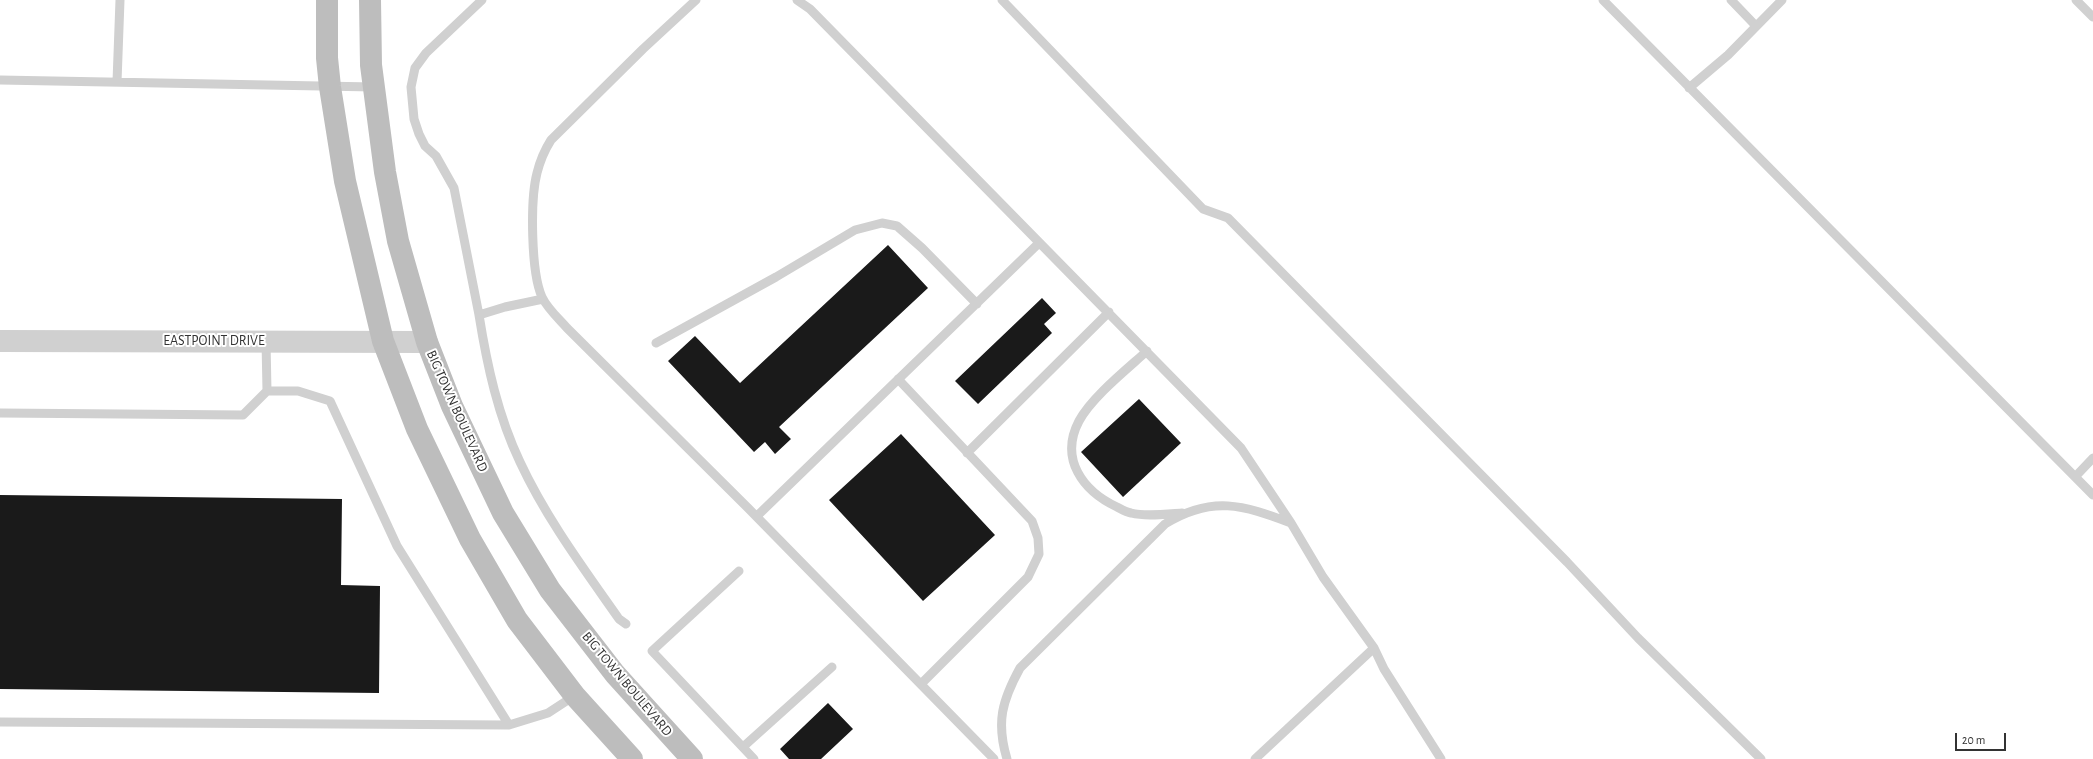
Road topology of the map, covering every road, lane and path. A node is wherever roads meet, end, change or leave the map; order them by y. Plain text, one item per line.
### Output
1 (120, 0) edge
2 (327, 0) edge
3 (370, 0) edge
4 (482, 0) edge
5 (696, 0) edge
6 (797, 0) edge
7 (1002, 0) edge
8 (1603, 0) edge
9 (1731, 0) edge
10 (1782, 0) edge
11 (2076, 0) edge
12 (2093, 18) edge
13 (1756, 26) junction
14 (0, 80) edge
15 (117, 82) junction
16 (330, 87) junction
17 (374, 87) junction
18 (1690, 88) junction
19 (1039, 243) junction
20 (543, 299) junction
21 (977, 304) junction
22 (1109, 312) junction
23 (479, 315) junction
24 (0, 341) edge
25 (266, 341) junction
26 (383, 341) junction
27 (427, 342) junction
28 (656, 343) dead end
29 (1147, 351) junction
30 (898, 379) junction
31 (267, 390) junction
32 (0, 413) edge
33 (967, 453) junction
34 (2093, 458) edge
35 (2075, 477) junction
36 (2093, 495) edge
37 (1186, 513) junction
38 (757, 516) junction
39 (1291, 523) junction
40 (739, 571) dead end
41 (626, 624) dead end
42 (1374, 648) junction
43 (832, 667) dead end
44 (921, 684) junction
45 (575, 696) junction
46 (0, 722) edge
47 (508, 724) junction
48 (743, 747) junction
49 (632, 759) edge
50 (692, 759) edge
51 (754, 759) edge
52 (994, 759) edge
53 (1007, 759) edge
54 (1255, 759) edge
55 (1441, 759) edge
56 (1761, 759) edge

1 - 15 lane
2 - 16 main road
3 - 17 main road, BIG TOWN BOULEVARD
4 - 23 lane
5 - 20 lane
6 - 19 lane
7 - 56 lane
8 - 18 lane
9 - 13 lane
10 - 13 lane
11 - 12 lane
13 - 18 lane
14 - 15 lane
15 - 16 lane
16 - 17 lane
16 - 26 main road
17 - 27 main road, BIG TOWN BOULEVARD
18 - 35 lane
19 - 21 lane
19 - 22 lane
20 - 23 lane
20 - 38 lane
21 - 28 lane
21 - 30 lane
22 - 29 lane
22 - 33 lane
23 - 41 lane
24 - 25 street, EASTPOINT DRIVE
25 - 26 street, EASTPOINT DRIVE
25 - 31 lane
26 - 27 street, EASTPOINT DRIVE
26 - 45 main road
27 - 50 main road, BIG TOWN BOULEVARD
29 - 37 lane
29 - 39 lane
30 - 33 lane
30 - 38 lane
31 - 32 lane
31 - 47 lane
33 - 44 lane
34 - 35 lane
35 - 36 lane
37 - 39 lane
37 - 53 lane
38 - 44 lane
39 - 42 lane
40 - 48 lane
42 - 54 lane
42 - 55 lane
43 - 48 lane
44 - 52 lane
45 - 47 lane
45 - 49 main road
46 - 47 lane
48 - 51 lane

